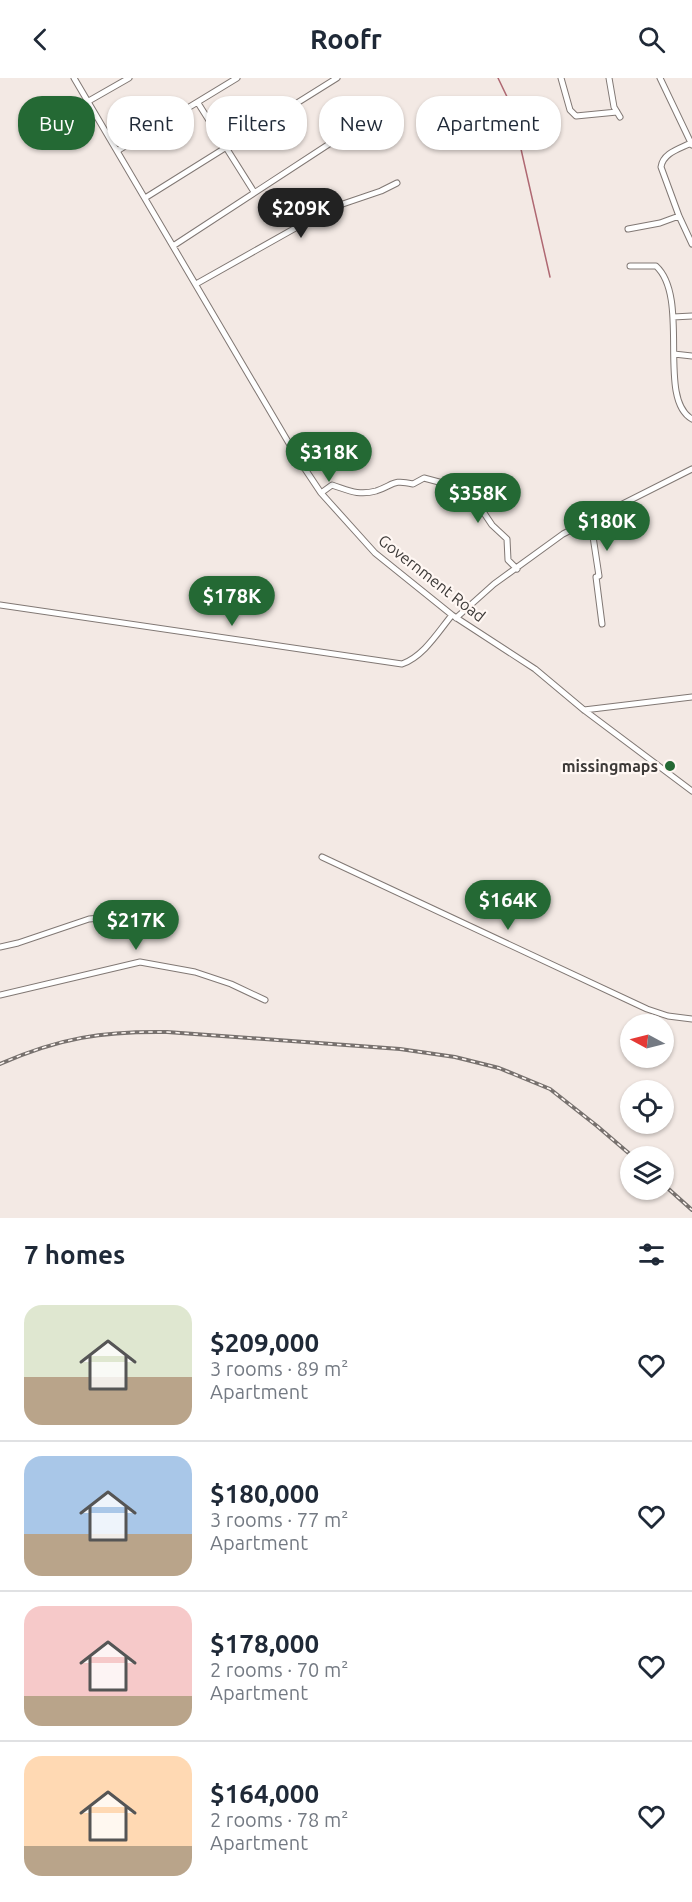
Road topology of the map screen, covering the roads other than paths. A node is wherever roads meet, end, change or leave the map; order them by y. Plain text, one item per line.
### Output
1 (74, 78) edge
2 (129, 78) edge
3 (237, 78) edge
4 (337, 78) edge
5 (561, 78) edge
6 (609, 78) edge
7 (660, 78) edge
8 (84, 96) edge
9 (95, 97) edge
10 (307, 97) edge
11 (198, 102) junction
12 (206, 114) edge
13 (95, 115) edge
14 (692, 144) edge
15 (221, 150) edge
16 (229, 150) edge
17 (319, 150) edge
18 (117, 151) junction
19 (397, 183) dead end
20 (254, 192) junction
21 (145, 198) junction
22 (678, 216) junction
23 (628, 229) dead end
24 (692, 244) edge
25 (173, 246) junction
26 (630, 266) dead end
27 (196, 284) junction
28 (692, 316) edge
29 (673, 317) junction
30 (674, 354) junction
31 (692, 356) edge
32 (692, 419) edge
33 (692, 470) edge
34 (321, 493) junction
35 (592, 530) dead end
36 (517, 569) junction
37 (0, 605) edge
38 (454, 616) junction
39 (602, 624) dead end
40 (692, 697) edge
41 (584, 710) junction
42 (692, 791) edge
43 (322, 857) dead end
44 (116, 920) dead end
45 (0, 947) edge
46 (0, 995) edge
47 (265, 1000) dead end
48 (692, 1019) edge

1 - 8 street, Government Road
2 - 9 street
3 - 11 street
4 - 10 street
5 - 6 street
7 - 14 street
11 - 12 street
11 - 18 street
13 - 18 street, Government Road
14 - 22 street
15 - 21 street
16 - 20 street
17 - 20 street
18 - 21 street, Government Road
19 - 27 street
20 - 25 street
21 - 25 street, Government Road
22 - 23 street
22 - 24 street
25 - 27 street, Government Road
26 - 29 street
27 - 34 street, Government Road
28 - 29 street
29 - 30 street
30 - 31 street
30 - 32 street
33 - 36 street
34 - 36 street
34 - 38 street, Government Road
35 - 39 street
36 - 38 street
37 - 38 street
38 - 41 street, Government Road
40 - 41 street
41 - 42 street, Government Road
43 - 48 street
44 - 45 street
46 - 47 street

